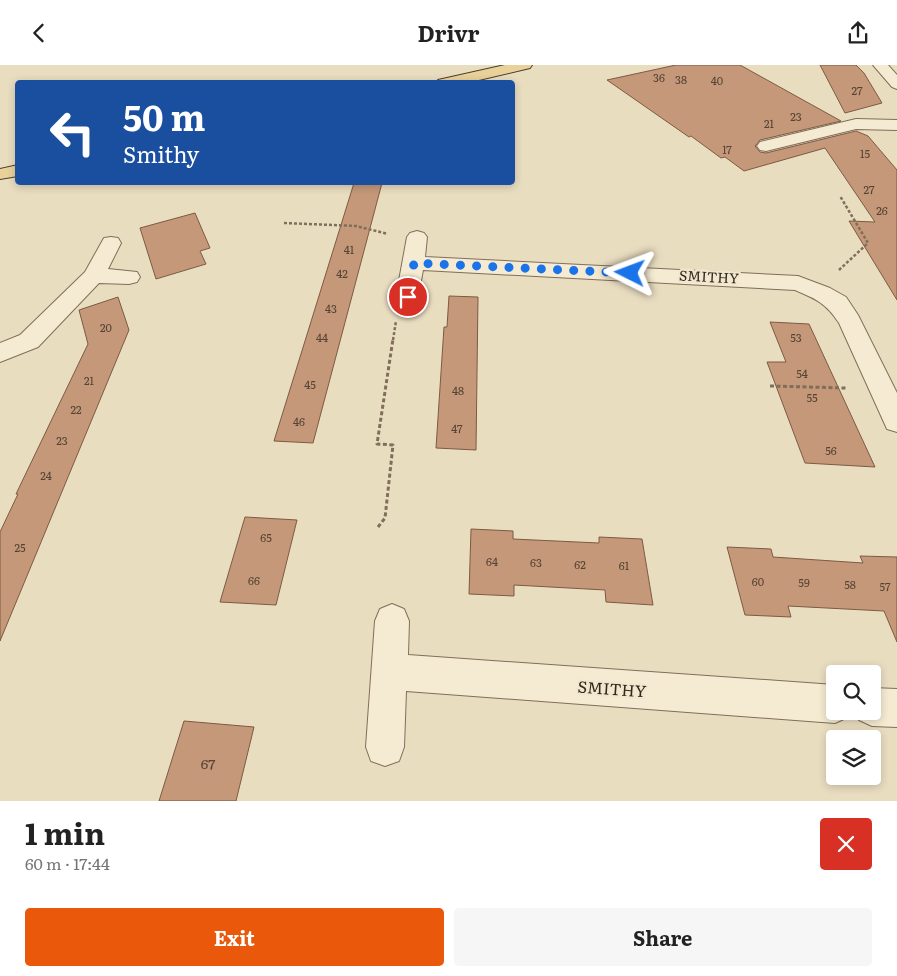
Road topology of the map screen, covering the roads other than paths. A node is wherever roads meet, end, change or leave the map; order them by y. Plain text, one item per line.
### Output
1 (525, 65) edge
2 (880, 65) edge
3 (457, 80) edge
4 (897, 83) edge
5 (897, 125) edge
6 (788, 141) junction
7 (766, 146) dead end
8 (805, 151) dead end
9 (15, 171) edge
10 (0, 174) edge
11 (417, 237) road end
12 (111, 243) dead end
13 (414, 263) junction
14 (93, 276) junction
15 (129, 277) dead end
16 (408, 297) road end
17 (0, 353) edge
18 (897, 421) edge
19 (392, 621) dead end
20 (389, 672) junction
21 (826, 703) edge
22 (881, 707) edge
23 (897, 708) edge
24 (384, 747) dead end

1 - 3 main road
2 - 4 street
5 - 6 street
6 - 7 street
6 - 8 street
9 - 10 main road
11 - 13 street
12 - 14 street
13 - 16 street
13 - 18 street, SMITHY
14 - 15 street
14 - 17 street
19 - 20 street
20 - 21 street, SMITHY
20 - 24 street
22 - 23 street

